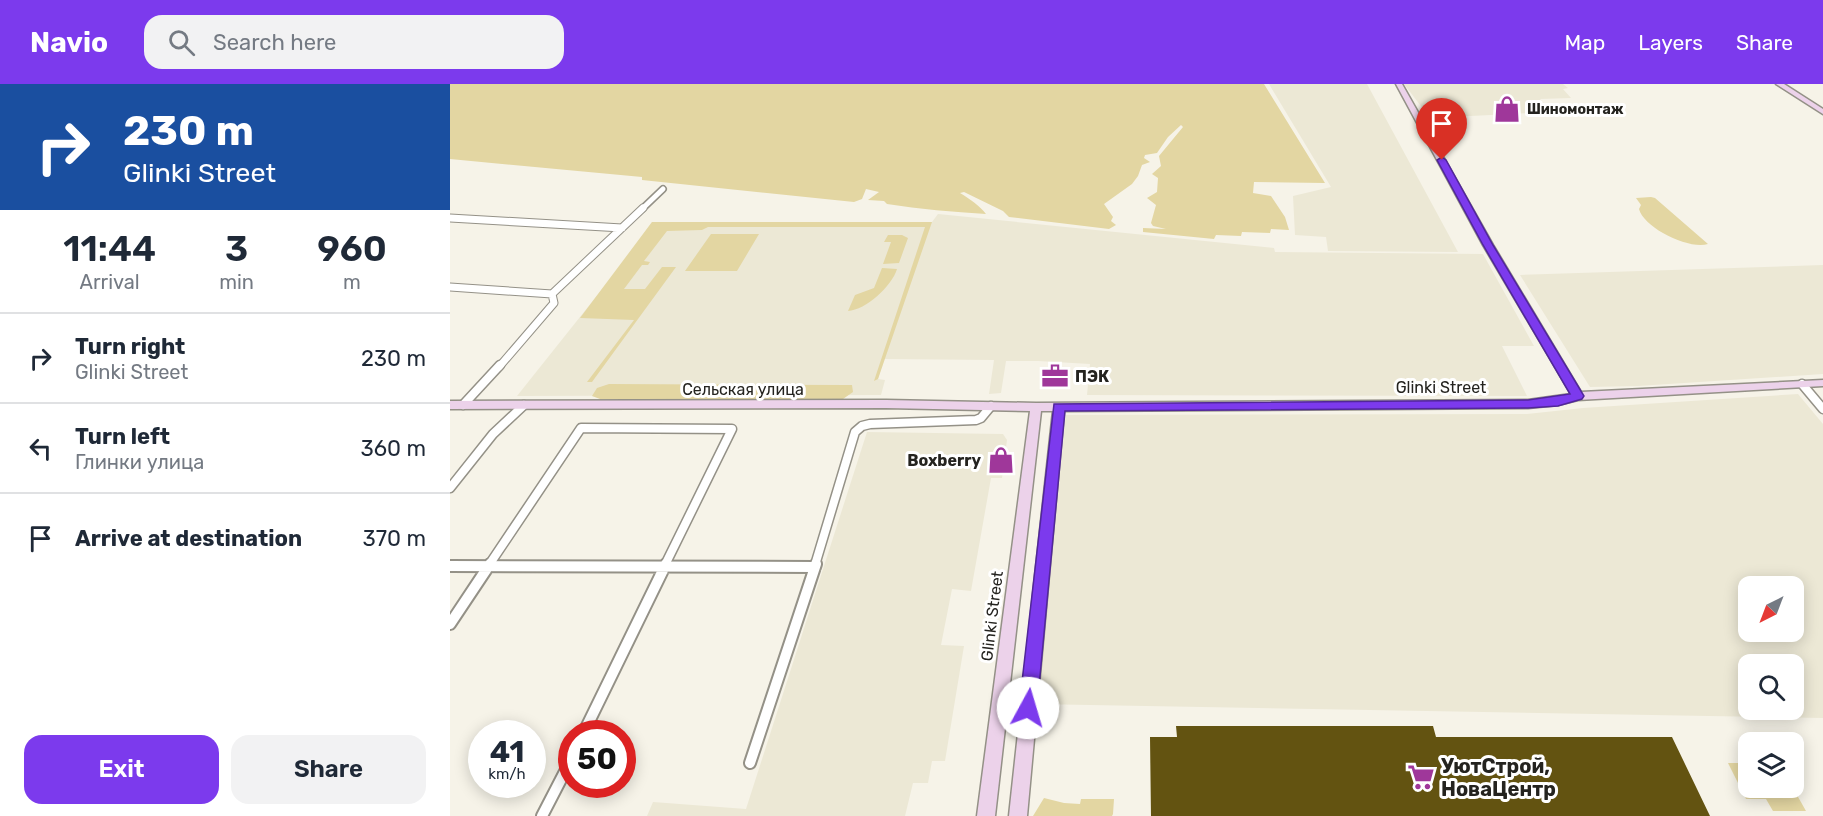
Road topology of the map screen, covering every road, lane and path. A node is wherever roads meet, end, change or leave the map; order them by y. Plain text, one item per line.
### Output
1 (1399, 84) edge
2 (1779, 84) edge
3 (1823, 112) edge
4 (663, 189) dead end
5 (450, 218) edge
6 (622, 228) junction
7 (450, 287) edge
8 (552, 294) junction
9 (1823, 383) edge
10 (1802, 384) junction
11 (1578, 396) junction
12 (450, 405) edge
13 (463, 405) junction
14 (524, 405) junction
15 (990, 406) junction
16 (1036, 407) junction
17 (1059, 407) junction
18 (1823, 409) edge
19 (450, 488) edge
20 (488, 565) junction
21 (450, 566) edge
22 (667, 566) junction
23 (815, 567) junction
24 (450, 624) edge
25 (591, 720) edge
26 (750, 763) dead end
27 (558, 785) edge
28 (542, 816) edge
29 (986, 816) edge
30 (1017, 816) edge

1 - 11 main road
2 - 3 main road
4 - 6 street
5 - 6 street
6 - 8 street
7 - 8 street
8 - 13 street
9 - 10 main road, Glinki Street
10 - 11 main road, Glinki Street
10 - 18 street
11 - 17 main road, Glinki Street
12 - 13 main road, Сельская улица
13 - 14 main road, Сельская улица
14 - 15 main road, Сельская улица
14 - 19 street
15 - 16 main road, Сельская улица
15 - 23 street
16 - 17 main road, Glinki Street
16 - 29 main road, Glinki Street
17 - 30 main road
20 - 21 street
20 - 22 street
20 - 22 street
20 - 24 street
22 - 23 street
22 - 25 street
23 - 26 street
27 - 28 street

